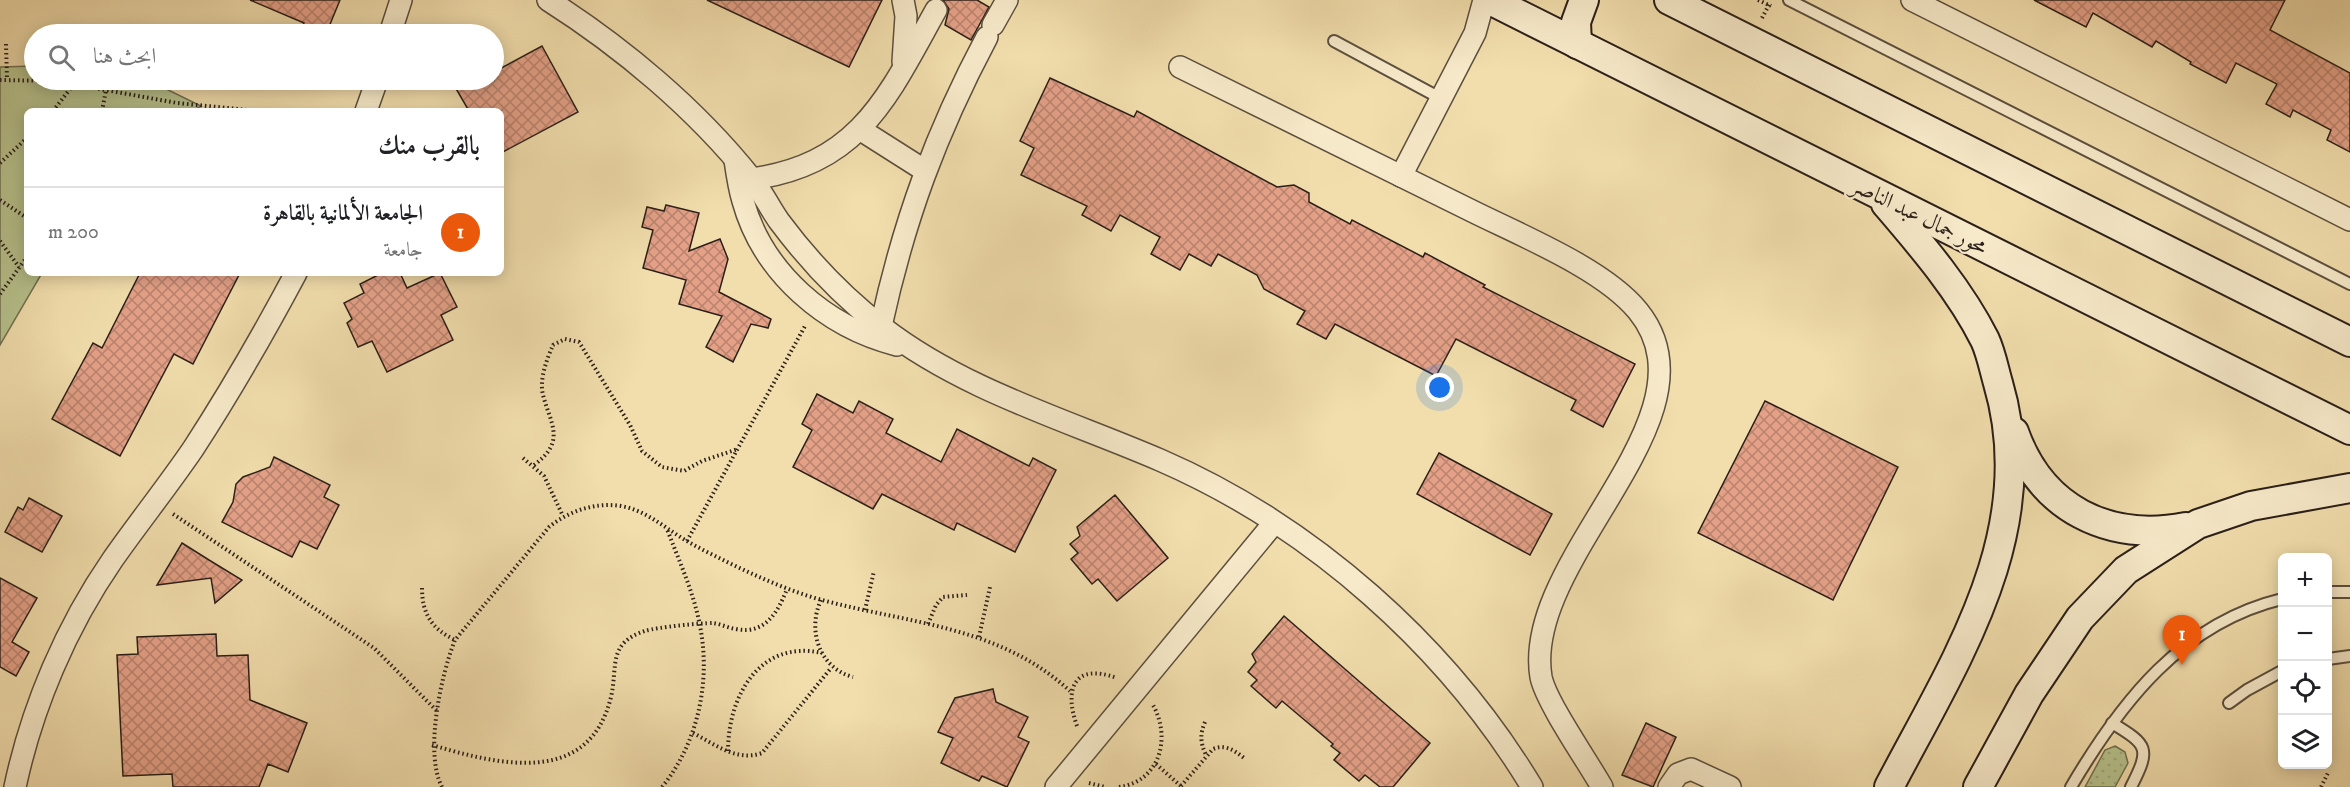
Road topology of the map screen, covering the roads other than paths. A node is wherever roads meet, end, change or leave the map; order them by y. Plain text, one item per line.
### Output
1 (400, 0) edge
2 (548, 0) edge
3 (903, 0) edge
4 (1007, 0) edge
5 (1484, 0) edge
6 (1490, 0) edge
7 (1584, 0) edge
8 (1669, 0) edge
9 (1789, 0) edge
10 (1912, 0) edge
11 (936, 10) dead end
12 (393, 24) edge
13 (1334, 41) dead end
14 (1577, 44) junction
15 (1180, 67) dead end
16 (902, 70) junction
17 (373, 90) edge
18 (1440, 98) junction
19 (367, 108) edge
20 (861, 130) junction
21 (735, 159) junction
22 (924, 170) junction
23 (1401, 176) junction
24 (752, 179) junction
25 (1879, 195) junction
26 (2350, 220) edge
27 (294, 276) edge
28 (2350, 284) edge
29 (881, 326) junction
30 (2350, 342) edge
31 (912, 349) junction
32 (2008, 416) junction
33 (2350, 430) edge
34 (2350, 488) edge
35 (1274, 523) junction
36 (2198, 524) junction
37 (2332, 592) edge
38 (2350, 592) edge
39 (2278, 601) edge
40 (2350, 656) edge
41 (2332, 658) edge
42 (2278, 674) edge
43 (2229, 703) dead end
44 (2112, 723) junction
45 (15, 787) edge
46 (1056, 787) edge
47 (1532, 787) edge
48 (1602, 787) edge
49 (1669, 787) edge
50 (1730, 787) edge
51 (1889, 787) edge
52 (1978, 787) edge
53 (2071, 787) edge
54 (2131, 787) edge

1 - 12 street
2 - 21 street
3 - 16 street
4 - 22 street
5 - 18 street
6 - 14 main road, محور جمال عبد الناصر
7 - 14 main road
8 - 30 main road
9 - 28 lane
10 - 26 street
11 - 16 street
13 - 18 lane
14 - 25 main road, محور جمال عبد الناصر
15 - 23 street
16 - 20 street
17 - 19 street
18 - 23 street
20 - 22 street
20 - 24 street
21 - 24 street
21 - 31 street
22 - 29 street
23 - 48 street
24 - 29 street
25 - 32 main road
25 - 33 main road, محور جمال عبد الناصر
27 - 45 street
29 - 31 street
31 - 35 street
32 - 36 main road
32 - 51 main road
34 - 36 main road
35 - 46 street
35 - 47 street
36 - 52 main road
37 - 38 lane
39 - 44 lane
40 - 41 lane
42 - 43 lane
44 - 53 lane
44 - 54 lane
49 - 50 street

